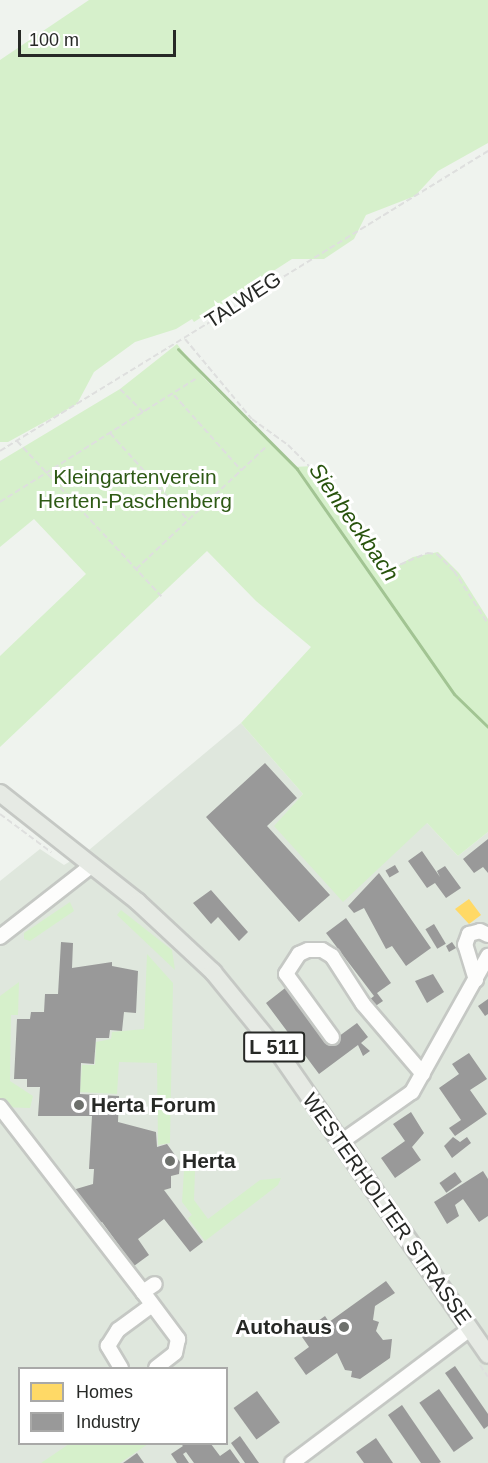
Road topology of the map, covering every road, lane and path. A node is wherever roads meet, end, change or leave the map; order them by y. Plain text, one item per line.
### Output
1 (488, 151) edge
2 (184, 338) junction
3 (197, 378) dead end
4 (120, 389) dead end
5 (174, 394) junction
6 (144, 413) junction
7 (110, 433) junction
8 (17, 441) junction
9 (267, 446) dead end
10 (0, 451) edge
11 (241, 470) junction
12 (46, 473) junction
13 (0, 502) edge
14 (188, 520) junction
15 (136, 569) junction
16 (161, 596) dead end
17 (488, 624) edge
18 (0, 793) edge
19 (92, 866) junction
20 (488, 935) edge
21 (0, 937) edge
22 (488, 956) edge
23 (476, 980) junction
24 (332, 1037) dead end
25 (423, 1074) junction
26 (0, 1107) edge
27 (341, 1142) junction
28 (152, 1305) junction
29 (470, 1329) junction
30 (488, 1355) edge
31 (120, 1367) edge
32 (157, 1367) edge
33 (297, 1462) edge

1 - 2 path, TALWEG
2 - 8 path, TALWEG
2 - 17 path
3 - 5 path
4 - 6 path
5 - 6 path
5 - 11 path
6 - 7 path
7 - 12 path
7 - 14 path
8 - 10 path, TALWEG
8 - 12 path
9 - 11 path
11 - 14 path
12 - 13 path
12 - 15 path
14 - 15 path
15 - 16 path
18 - 19 main road, WESTERHOLTER STRASSE / L 511
19 - 21 street
19 - 27 main road, WESTERHOLTER STRASSE / L 511
20 - 23 street
22 - 23 street
23 - 25 street
24 - 25 street
25 - 27 street
26 - 28 street
27 - 29 main road, WESTERHOLTER STRASSE / L 511
28 - 31 street
28 - 32 street
29 - 30 main road, WESTERHOLTER STRASSE / L 511
29 - 33 street

